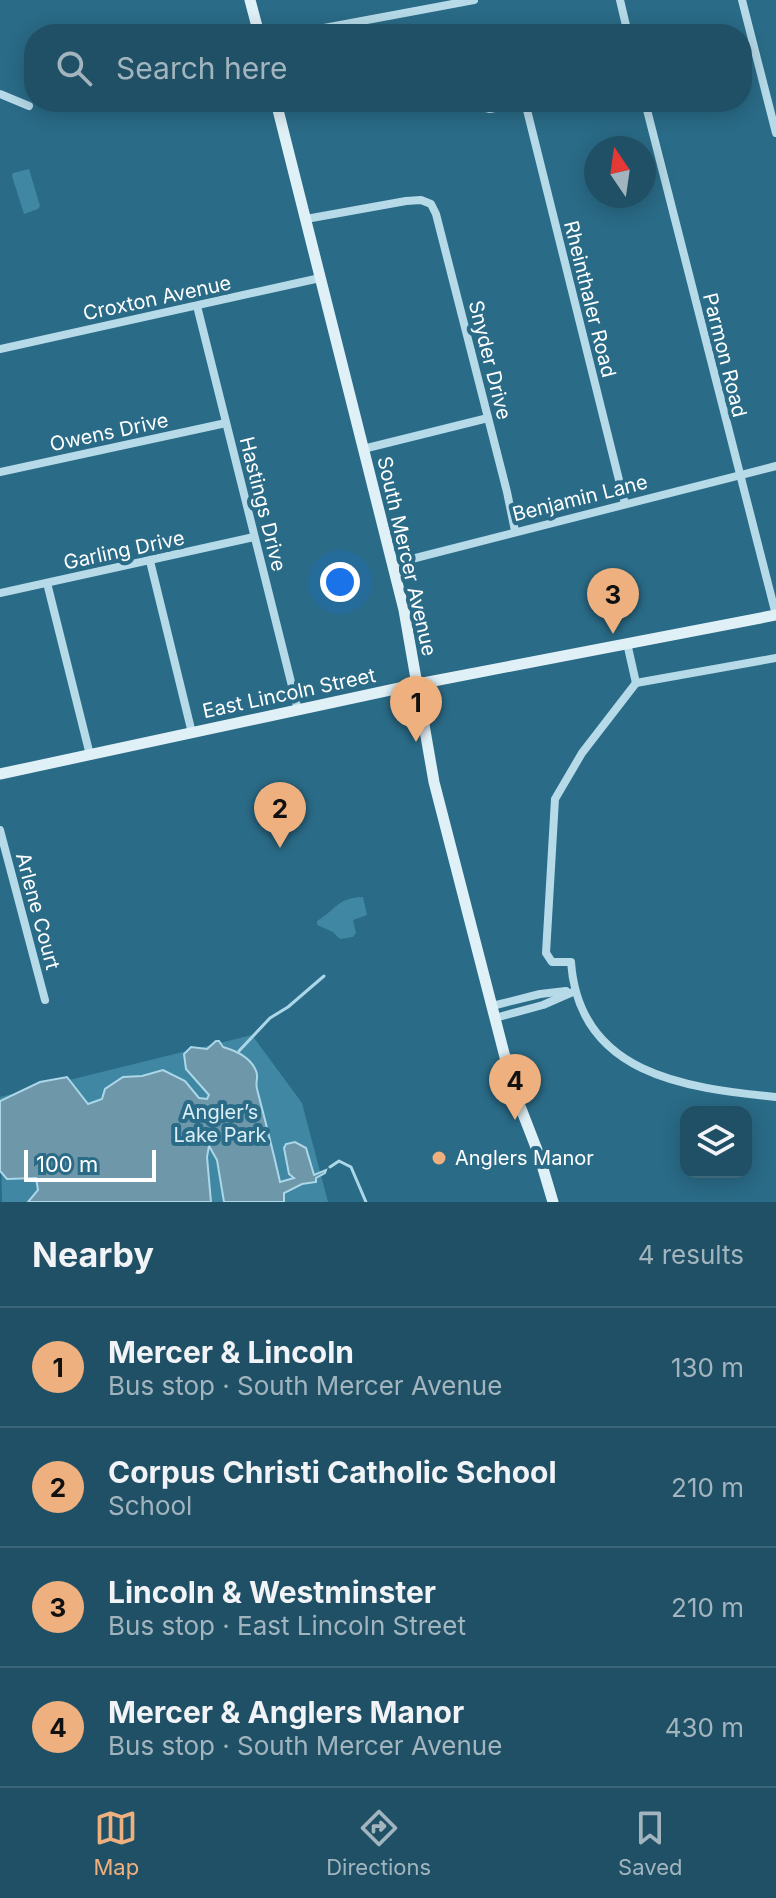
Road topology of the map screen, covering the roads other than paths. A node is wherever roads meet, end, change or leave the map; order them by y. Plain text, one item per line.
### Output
1 (250, 0) edge
2 (474, 0) edge
3 (620, 0) edge
4 (742, 0) edge
5 (256, 24) edge
6 (346, 24) edge
7 (626, 24) edge
8 (748, 24) edge
9 (752, 39) edge
10 (0, 94) edge
11 (24, 104) edge
12 (279, 112) edge
13 (527, 112) edge
14 (647, 112) edge
15 (776, 133) edge
16 (306, 219) junction
17 (320, 278) junction
18 (197, 306) junction
19 (0, 349) edge
20 (488, 418) junction
21 (226, 423) junction
22 (363, 449) junction
23 (776, 466) edge
24 (0, 472) edge
25 (738, 475) junction
26 (625, 504) junction
27 (515, 531) junction
28 (254, 537) junction
29 (150, 561) junction
30 (392, 564) junction
31 (47, 583) junction
32 (0, 593) edge
33 (776, 615) edge
34 (627, 643) junction
35 (776, 658) edge
36 (636, 683) junction
37 (418, 684) junction
38 (298, 710) junction
39 (192, 733) junction
40 (90, 755) junction
41 (0, 774) edge
42 (0, 830) edge
43 (575, 991) junction
44 (45, 1000) dead end
45 (492, 1006) junction
46 (495, 1018) junction
47 (776, 1097) edge
48 (553, 1202) edge

1 - 5 main road
2 - 6 street
3 - 7 street
4 - 8 street
9 - 15 street
10 - 11 street
12 - 16 main road, South Mercer Avenue
13 - 26 street, Rheinthaler Road
14 - 25 street, Parmon Road
16 - 17 main road, South Mercer Avenue
16 - 20 street, Snyder Drive
17 - 18 street, Croxton Avenue
17 - 22 main road, South Mercer Avenue
18 - 19 street, Croxton Avenue
18 - 21 street, Hastings Drive
20 - 22 street
20 - 27 street, Snyder Drive
21 - 24 street, Owens Drive
21 - 28 street, Hastings Drive
22 - 30 main road, South Mercer Avenue
23 - 25 street, Benjamin Lane
25 - 26 street, Benjamin Lane
25 - 33 street, Parmon Road
26 - 27 street, Benjamin Lane
27 - 30 street, Benjamin Lane
28 - 29 street, Garling Drive
28 - 38 street, Hastings Drive
29 - 31 street, Garling Drive
29 - 39 street
30 - 37 main road, South Mercer Avenue
31 - 32 street, Garling Drive
31 - 40 street
33 - 34 main road, East Lincoln Street
34 - 36 street
34 - 37 main road, East Lincoln Street
35 - 36 street
36 - 43 street
37 - 38 main road, East Lincoln Street
37 - 45 main road, South Mercer Avenue
38 - 39 main road, East Lincoln Street
39 - 40 main road, East Lincoln Street
40 - 41 main road, East Lincoln Street
42 - 44 street, Arlene Court
43 - 45 street
43 - 46 street
43 - 47 street
45 - 46 main road, South Mercer Avenue
46 - 48 main road, South Mercer Avenue

